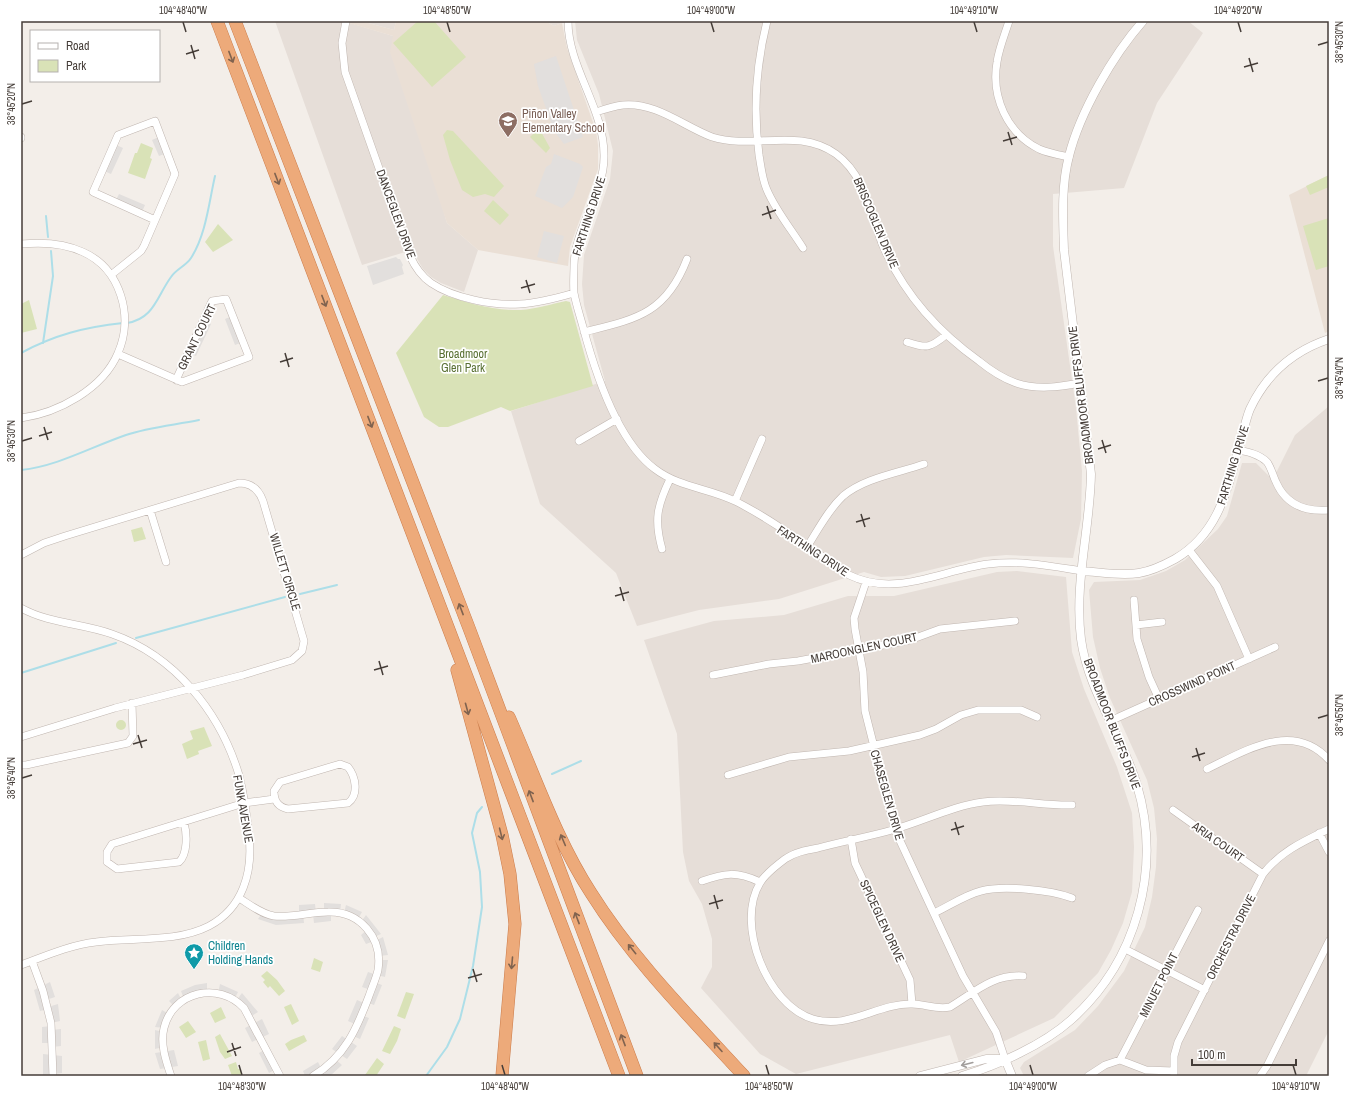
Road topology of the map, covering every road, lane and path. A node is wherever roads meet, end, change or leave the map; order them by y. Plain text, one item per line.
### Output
1 (218, 21) edge
2 (235, 21) edge
3 (346, 21) edge
4 (568, 21) edge
5 (767, 21) edge
6 (1009, 21) edge
7 (1143, 21) edge
8 (596, 112) junction
9 (758, 141) junction
10 (1069, 157) junction
11 (155, 220) junction
12 (21, 244) edge
13 (803, 248) dead end
14 (687, 259) dead end
15 (111, 275) junction
16 (574, 293) junction
17 (584, 332) junction
18 (946, 335) junction
19 (1329, 339) edge
20 (906, 342) dead end
21 (118, 354) junction
22 (176, 380) junction
23 (1080, 383) junction
24 (21, 418) edge
25 (617, 419) junction
26 (762, 438) dead end
27 (579, 441) dead end
28 (1238, 450) junction
29 (924, 464) dead end
30 (670, 479) junction
31 (735, 501) junction
32 (150, 510) junction
33 (1329, 510) edge
34 (807, 547) junction
35 (662, 549) dead end
36 (1189, 550) junction
37 (21, 555) edge
38 (166, 562) dead end
39 (1082, 571) junction
40 (866, 582) junction
41 (1134, 600) dead end
42 (439, 604) junction
43 (21, 608) edge
44 (1015, 621) dead end
45 (1162, 622) dead end
46 (1136, 625) junction
47 (469, 628) junction
48 (1275, 647) dead end
49 (857, 650) junction
50 (1249, 658) junction
51 (713, 675) dead end
52 (192, 688) junction
53 (1159, 699) junction
54 (132, 703) junction
55 (1037, 717) dead end
56 (1110, 721) junction
57 (21, 736) edge
58 (873, 746) junction
59 (1329, 760) edge
60 (21, 764) edge
61 (1207, 769) dead end
62 (728, 775) dead end
63 (274, 799) junction
64 (244, 803) junction
65 (1072, 805) dead end
66 (1173, 810) dead end
67 (184, 823) junction
68 (1329, 829) edge
69 (895, 830) junction
70 (1319, 833) junction
71 (851, 839) junction
72 (1329, 852) edge
73 (1264, 874) junction
74 (702, 880) dead end
75 (760, 882) junction
76 (239, 898) junction
77 (1072, 898) dead end
78 (1198, 910) dead end
79 (934, 913) junction
80 (1329, 941) edge
81 (1125, 949) junction
82 (32, 961) junction
83 (21, 965) edge
84 (1167, 970) junction
85 (1023, 976) dead end
86 (1205, 990) junction
87 (973, 993) junction
88 (912, 1004) junction
89 (1005, 1059) junction
90 (1120, 1060) junction
91 (1174, 1073) edge
92 (53, 1076) edge
93 (170, 1076) edge
94 (280, 1076) edge
95 (313, 1076) edge
96 (502, 1076) edge
97 (619, 1076) edge
98 (636, 1076) edge
99 (744, 1076) edge
100 (920, 1076) edge
101 (962, 1076) edge
102 (1012, 1076) edge
103 (1088, 1076) edge
104 (1260, 1076) edge

1 -> 42 highway
47 -> 2 highway
3 - 16 street, DANCEGLEN DRIVE
4 - 8 street, FARTHING DRIVE
5 - 9 street
6 - 10 street
7 - 10 street, BROADMOOR BLUFFS DRIVE
8 - 9 street, BRISCOGLEN DRIVE
8 - 16 street, FARTHING DRIVE
9 - 13 street
9 - 18 street, BRISCOGLEN DRIVE
10 - 23 street, BROADMOOR BLUFFS DRIVE
11 - 11 street
11 - 15 street
12 - 15 street
14 - 17 street
15 - 21 street
16 - 17 street, FARTHING DRIVE
17 - 25 street, FARTHING DRIVE
18 - 20 street
18 - 23 street, BRISCOGLEN DRIVE
19 - 28 street, FARTHING DRIVE
21 - 22 street, GRANT COURT
21 - 24 street
22 - 22 street, GRANT COURT
23 - 39 street, BROADMOOR BLUFFS DRIVE
25 - 27 street
25 - 30 street, FARTHING DRIVE
26 - 31 street
28 - 33 street
28 - 36 street, FARTHING DRIVE
29 - 34 street
30 - 31 street, FARTHING DRIVE
30 - 35 street
31 - 34 street, FARTHING DRIVE
32 - 37 street, WILLETT CIRCLE
32 - 38 street
32 - 52 street, WILLETT CIRCLE
34 - 40 street, FARTHING DRIVE
36 - 39 street, FARTHING DRIVE
36 - 50 street
39 - 40 street, FARTHING DRIVE
39 - 56 street, BROADMOOR BLUFFS DRIVE
40 - 49 street, CHASEGLEN DRIVE
41 - 46 street
42 -> 96 highway
42 - 97 highway
43 - 52 street, FUNK AVENUE
44 - 49 street, MAROONGLEN COURT
45 - 46 street
46 - 53 street
98 -> 47 highway
99 -> 47 highway
48 - 50 street, CROSSWIND POINT
49 - 51 street, MAROONGLEN COURT
49 - 58 street, CHASEGLEN DRIVE
50 - 53 street, CROSSWIND POINT
52 - 54 street, WILLETT CIRCLE
52 - 64 street, FUNK AVENUE
53 - 56 street, CROSSWIND POINT
54 - 57 street, WILLETT CIRCLE
54 - 60 street
55 - 58 street
56 - 81 street, BROADMOOR BLUFFS DRIVE
58 - 62 street
58 - 69 street, CHASEGLEN DRIVE
59 - 61 street
63 - 63 street
63 - 64 street
64 - 67 street
64 - 76 street, FUNK AVENUE
65 - 69 street
66 - 73 street, ARIA COURT
67 - 67 street
68 - 70 street, ORCHESTRA DRIVE
69 - 71 street
69 - 79 street, CHASEGLEN DRIVE
70 - 72 street
70 - 73 street, ORCHESTRA DRIVE
71 - 75 street
71 - 88 street, SPICEGLEN DRIVE
73 - 86 street, ORCHESTRA DRIVE
74 - 75 street
75 - 88 street
76 - 82 street, FUNK AVENUE
76 - 95 street
77 - 79 street
78 - 84 street, MINUET POINT
79 - 87 street, CHASEGLEN DRIVE
80 - 104 street
81 - 84 street
81 - 89 street, BROADMOOR BLUFFS DRIVE
82 - 83 street, FUNK AVENUE
82 - 92 street
84 - 86 street
84 - 90 street, MINUET POINT
85 - 87 street
86 - 91 street, ORCHESTRA DRIVE
87 - 88 street
87 - 89 street, CHASEGLEN DRIVE
89 -> 100 street
89 - 101 street, BROADMOOR BLUFFS DRIVE
89 - 102 street
90 - 91 street
90 - 103 street
93 - 94 street

